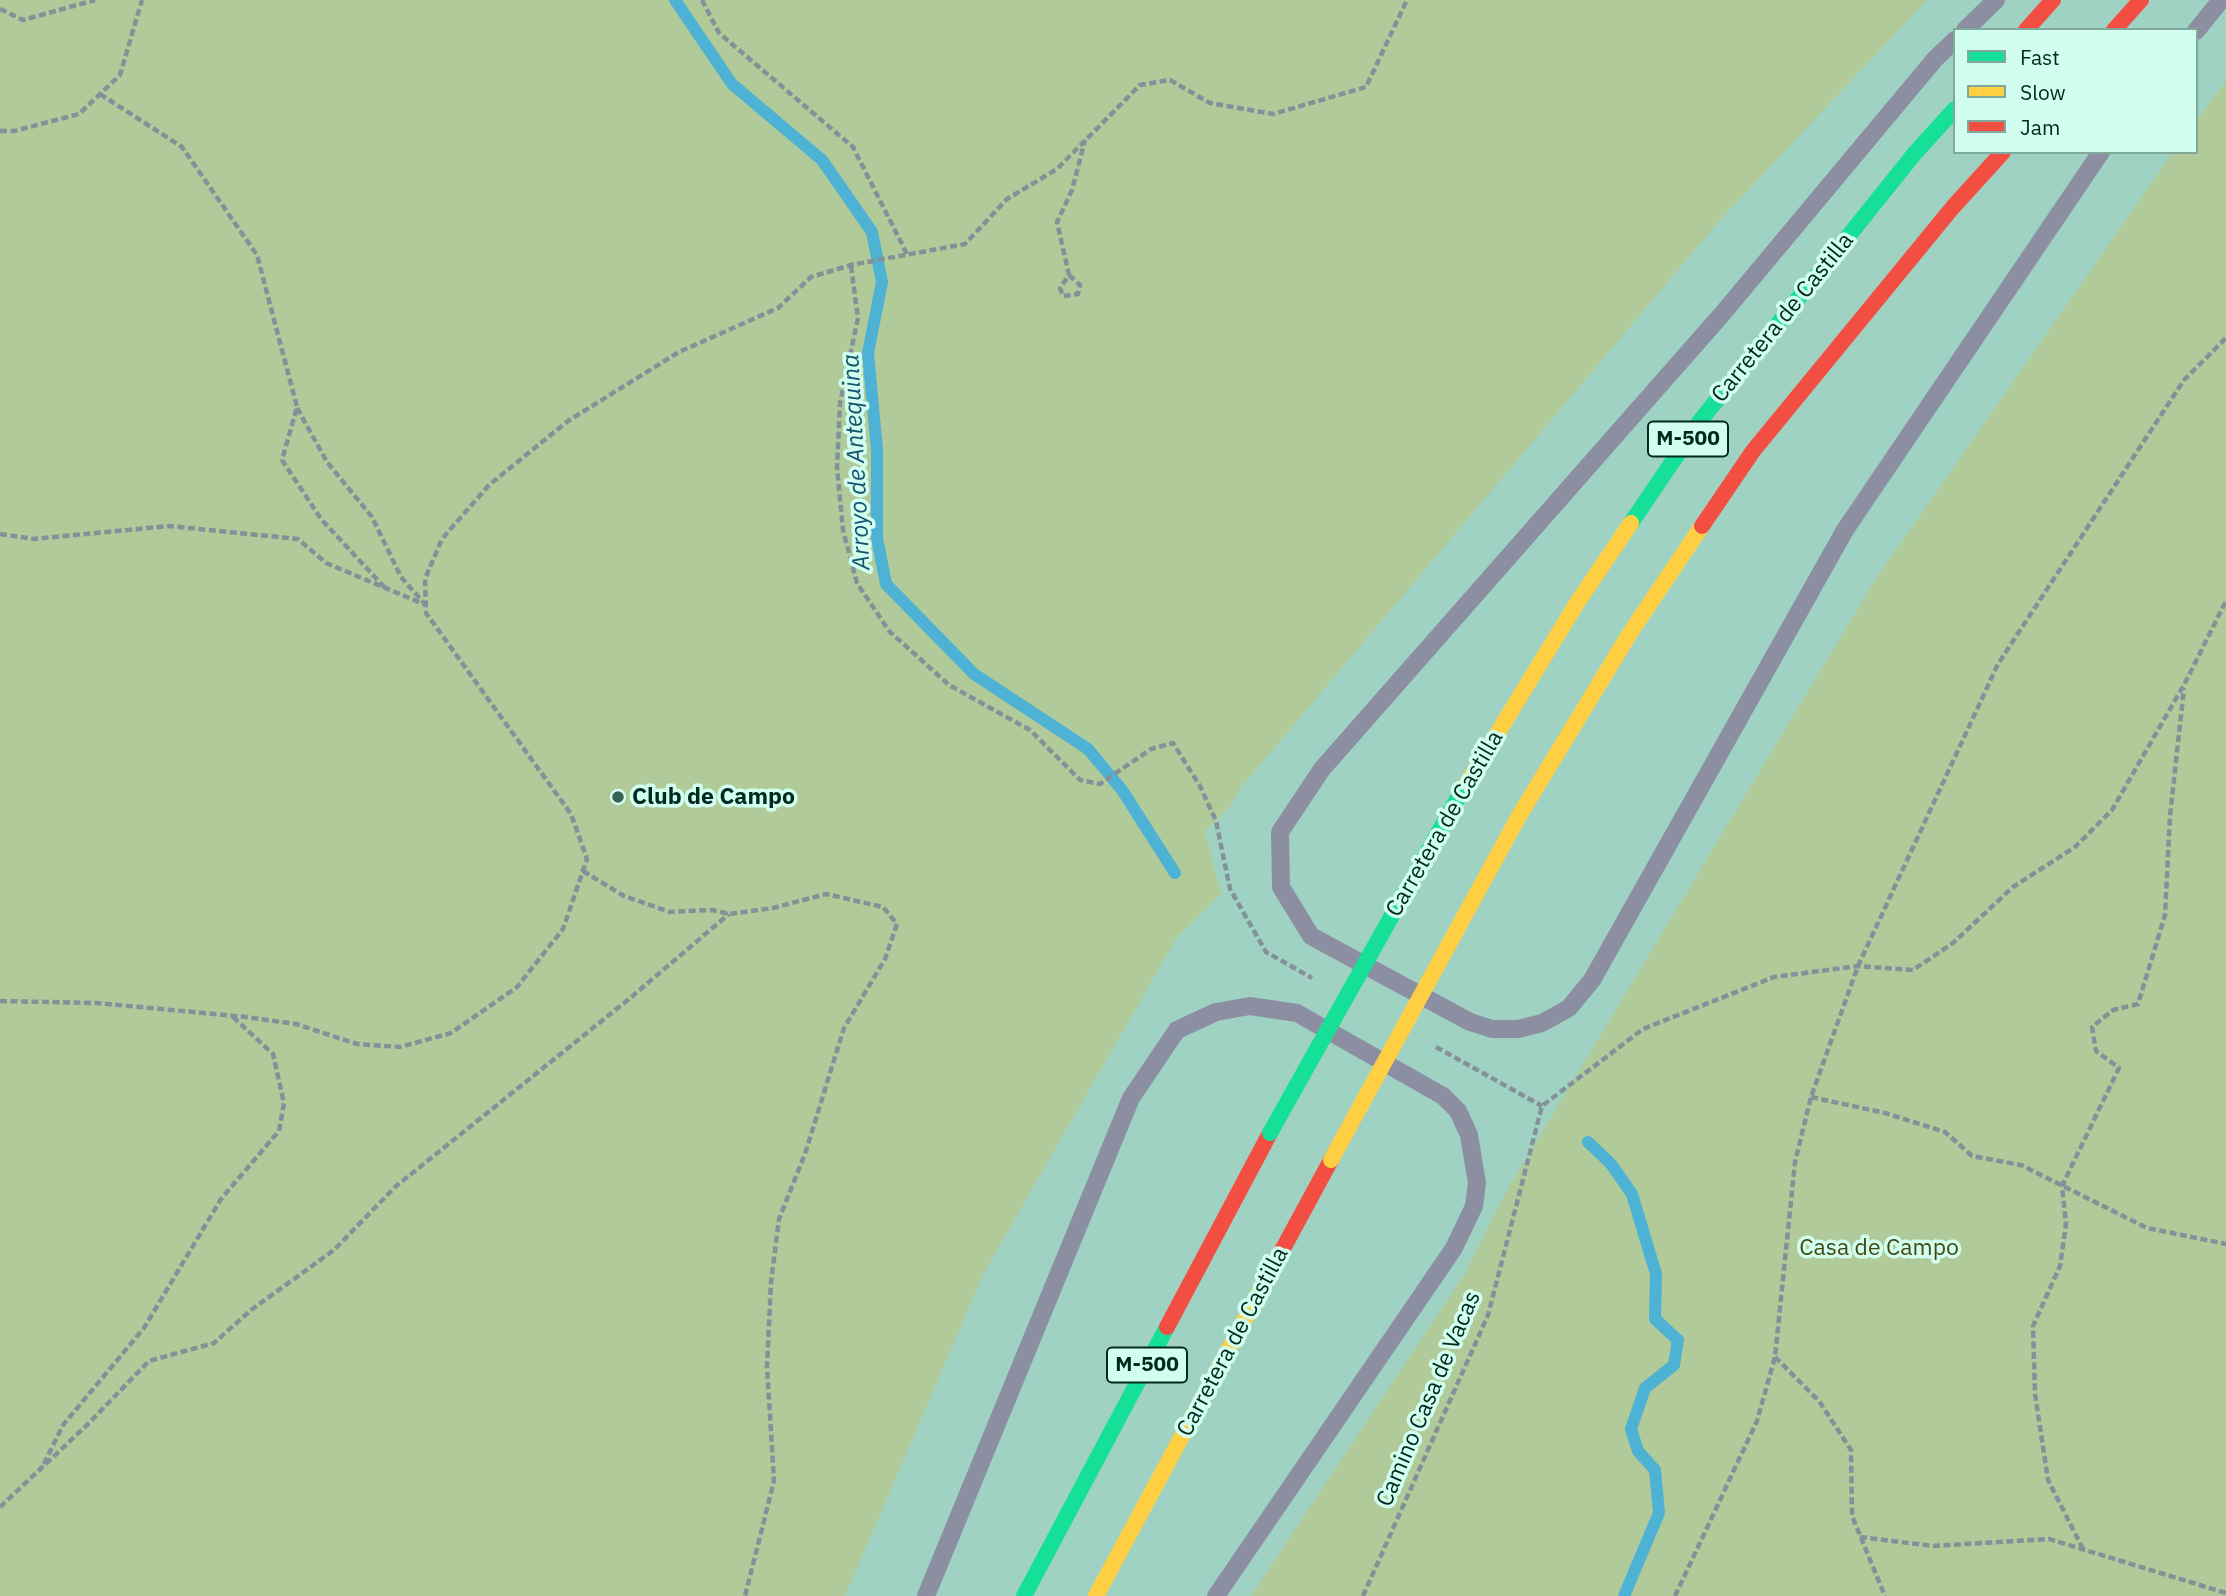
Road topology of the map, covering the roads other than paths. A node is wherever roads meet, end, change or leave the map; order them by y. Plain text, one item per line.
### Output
1 (1996, 0) edge
2 (2053, 0) edge
3 (2141, 0) edge
4 (2221, 0) edge
5 (1967, 28) edge
6 (2028, 28) edge
7 (2116, 28) edge
8 (2198, 29) edge
9 (1953, 42) edge
10 (1953, 111) edge
11 (2001, 154) edge
12 (2100, 154) edge
13 (926, 1596) edge
14 (1024, 1596) edge
15 (1096, 1596) edge
16 (1216, 1596) edge

1 - 5 lane
2 - 6 highway
3 - 7 highway
4 - 8 lane
9 - 12 lane, M-500
10 - 14 highway, Carretera de Castilla / M-500, bridge
11 - 15 highway, Carretera de Castilla / M-500, bridge
13 - 16 lane

